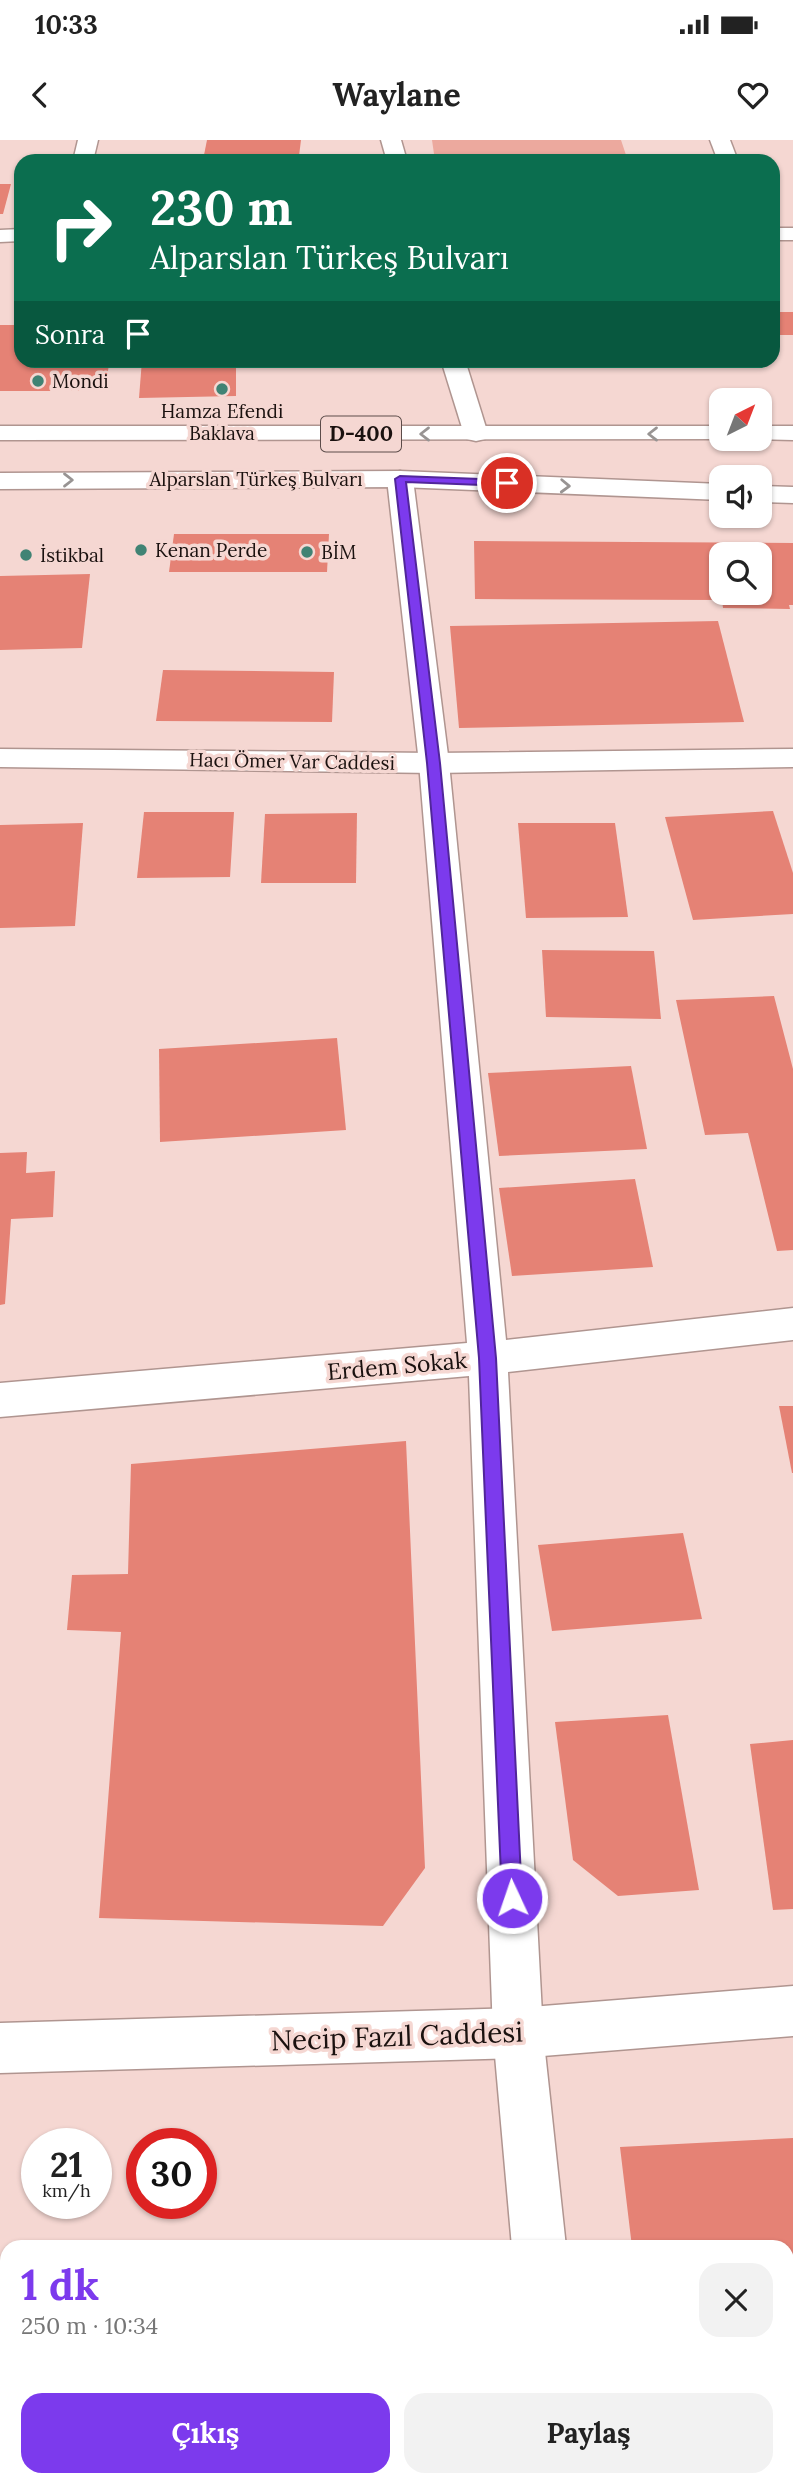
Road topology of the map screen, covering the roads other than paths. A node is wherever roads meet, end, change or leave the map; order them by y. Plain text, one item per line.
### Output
1 (455, 368) edge
2 (0, 433) edge
3 (709, 433) edge
4 (772, 433) edge
5 (793, 433) edge
6 (476, 434) junction
7 (400, 479) junction
8 (0, 481) edge
9 (709, 492) edge
10 (772, 494) edge
11 (793, 495) edge
12 (0, 758) edge
13 (793, 758) edge
14 (434, 763) junction
15 (793, 1324) edge
16 (488, 1358) junction
17 (0, 1400) edge
18 (793, 2011) edge
19 (518, 2033) junction
20 (0, 2048) edge
21 (538, 2240) edge

1 - 6 main road
6 -> 2 main road, Alparslan Türkeş Bulvarı / D-400
3 -> 6 main road, Alparslan Türkeş Bulvarı / D-400
4 - 5 main road
8 -> 7 main road, Alparslan Türkeş Bulvarı / D-400
7 -> 9 main road, Alparslan Türkeş Bulvarı / D-400
7 - 14 main road
10 - 11 main road
12 - 14 main road, Hacı Ömer Var Caddesi
13 - 14 main road, Hacı Ömer Var Caddesi
14 - 16 main road
15 - 16 main road, Erdem Sokak
16 - 17 main road, Erdem Sokak
16 - 19 main road
18 - 19 main road, Necip Fazıl Caddesi
19 - 20 main road, Necip Fazıl Caddesi
19 - 21 main road

